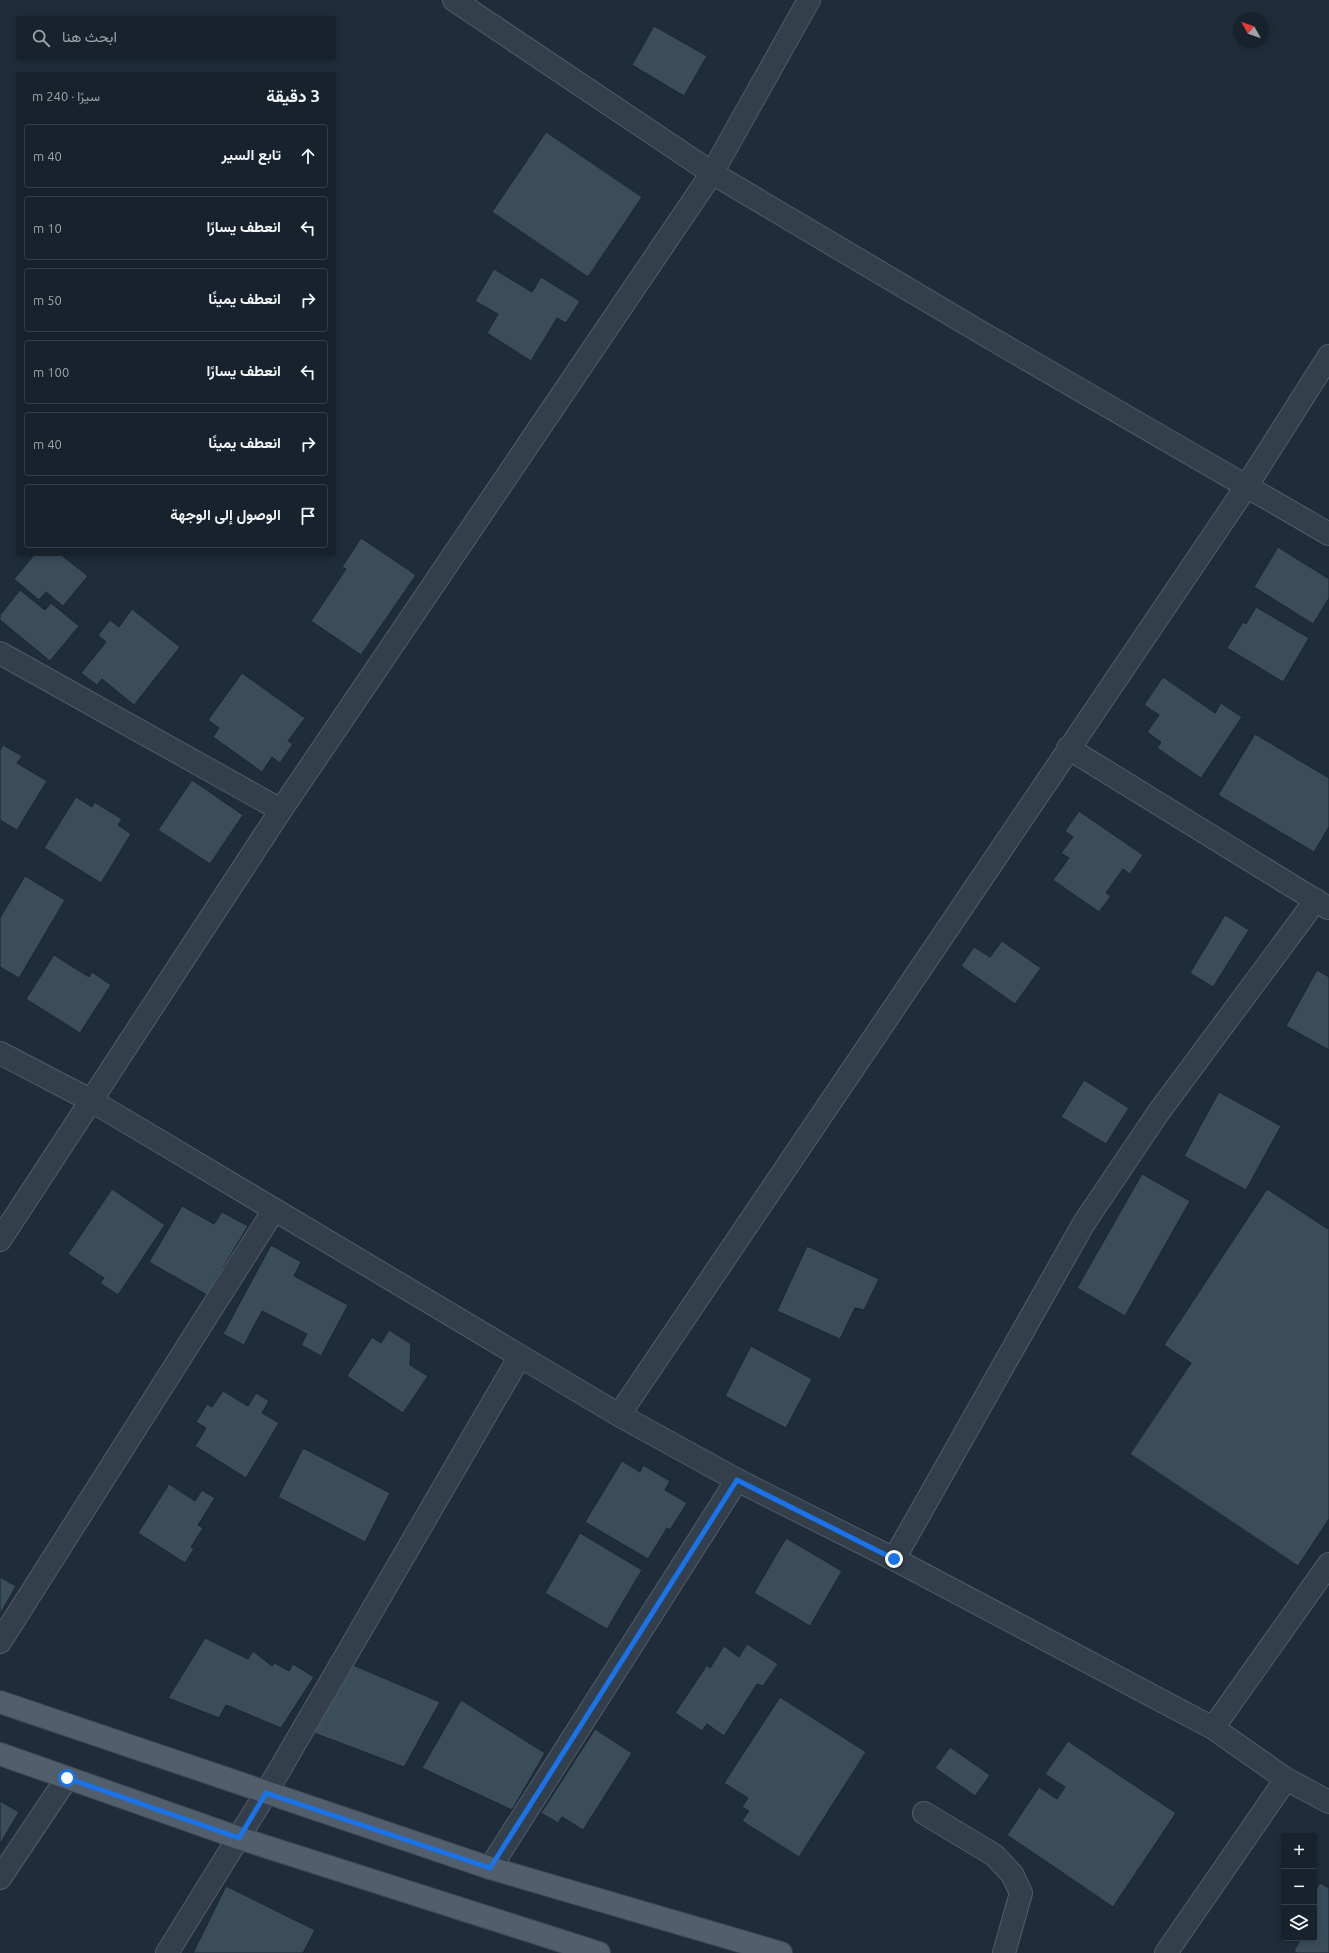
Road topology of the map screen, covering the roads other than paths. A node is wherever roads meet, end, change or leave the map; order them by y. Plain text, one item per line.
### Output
1 (454, 0) edge
2 (809, 0) edge
3 (712, 173) junction
4 (1329, 356) edge
5 (1246, 487) junction
6 (1329, 534) edge
7 (0, 654) edge
8 (1068, 748) junction
9 (281, 810) junction
10 (1323, 904) edge
11 (0, 1053) edge
12 (92, 1101) junction
13 (274, 1210) junction
14 (0, 1240) edge
15 (520, 1356) junction
16 (619, 1415) junction
17 (737, 1480) junction
18 (894, 1559) junction
19 (1329, 1564) edge
20 (0, 1642) edge
21 (0, 1702) edge
22 (1213, 1728) junction
23 (0, 1754) edge
24 (67, 1778) junction
25 (1286, 1779) junction
26 (266, 1793) junction
27 (1329, 1802) edge
28 (924, 1813) dead end
29 (239, 1838) junction
30 (490, 1868) junction
31 (0, 1878) edge
32 (166, 1953) edge
33 (599, 1953) edge
34 (781, 1953) edge
35 (1004, 1953) edge
36 (1166, 1953) edge

1 - 3 street
2 - 3 street
3 - 5 street
3 - 9 street
4 - 5 street
5 - 6 street
5 - 8 street
7 - 9 street
8 - 10 street
8 - 16 street
9 - 12 street
10 - 18 street
11 - 12 street
12 - 13 street
12 - 14 street
13 - 15 street
13 - 20 street
15 - 16 street
15 - 26 street
16 - 17 street
17 - 18 street
17 - 30 street
18 - 22 street
19 - 22 street
21 - 26 main road
22 - 25 street
23 - 24 main road
24 - 29 main road
24 - 31 street
25 - 27 street
25 - 36 street
26 - 29 street
26 - 30 main road
28 - 35 street
29 - 32 street
29 - 33 main road
30 - 34 main road

